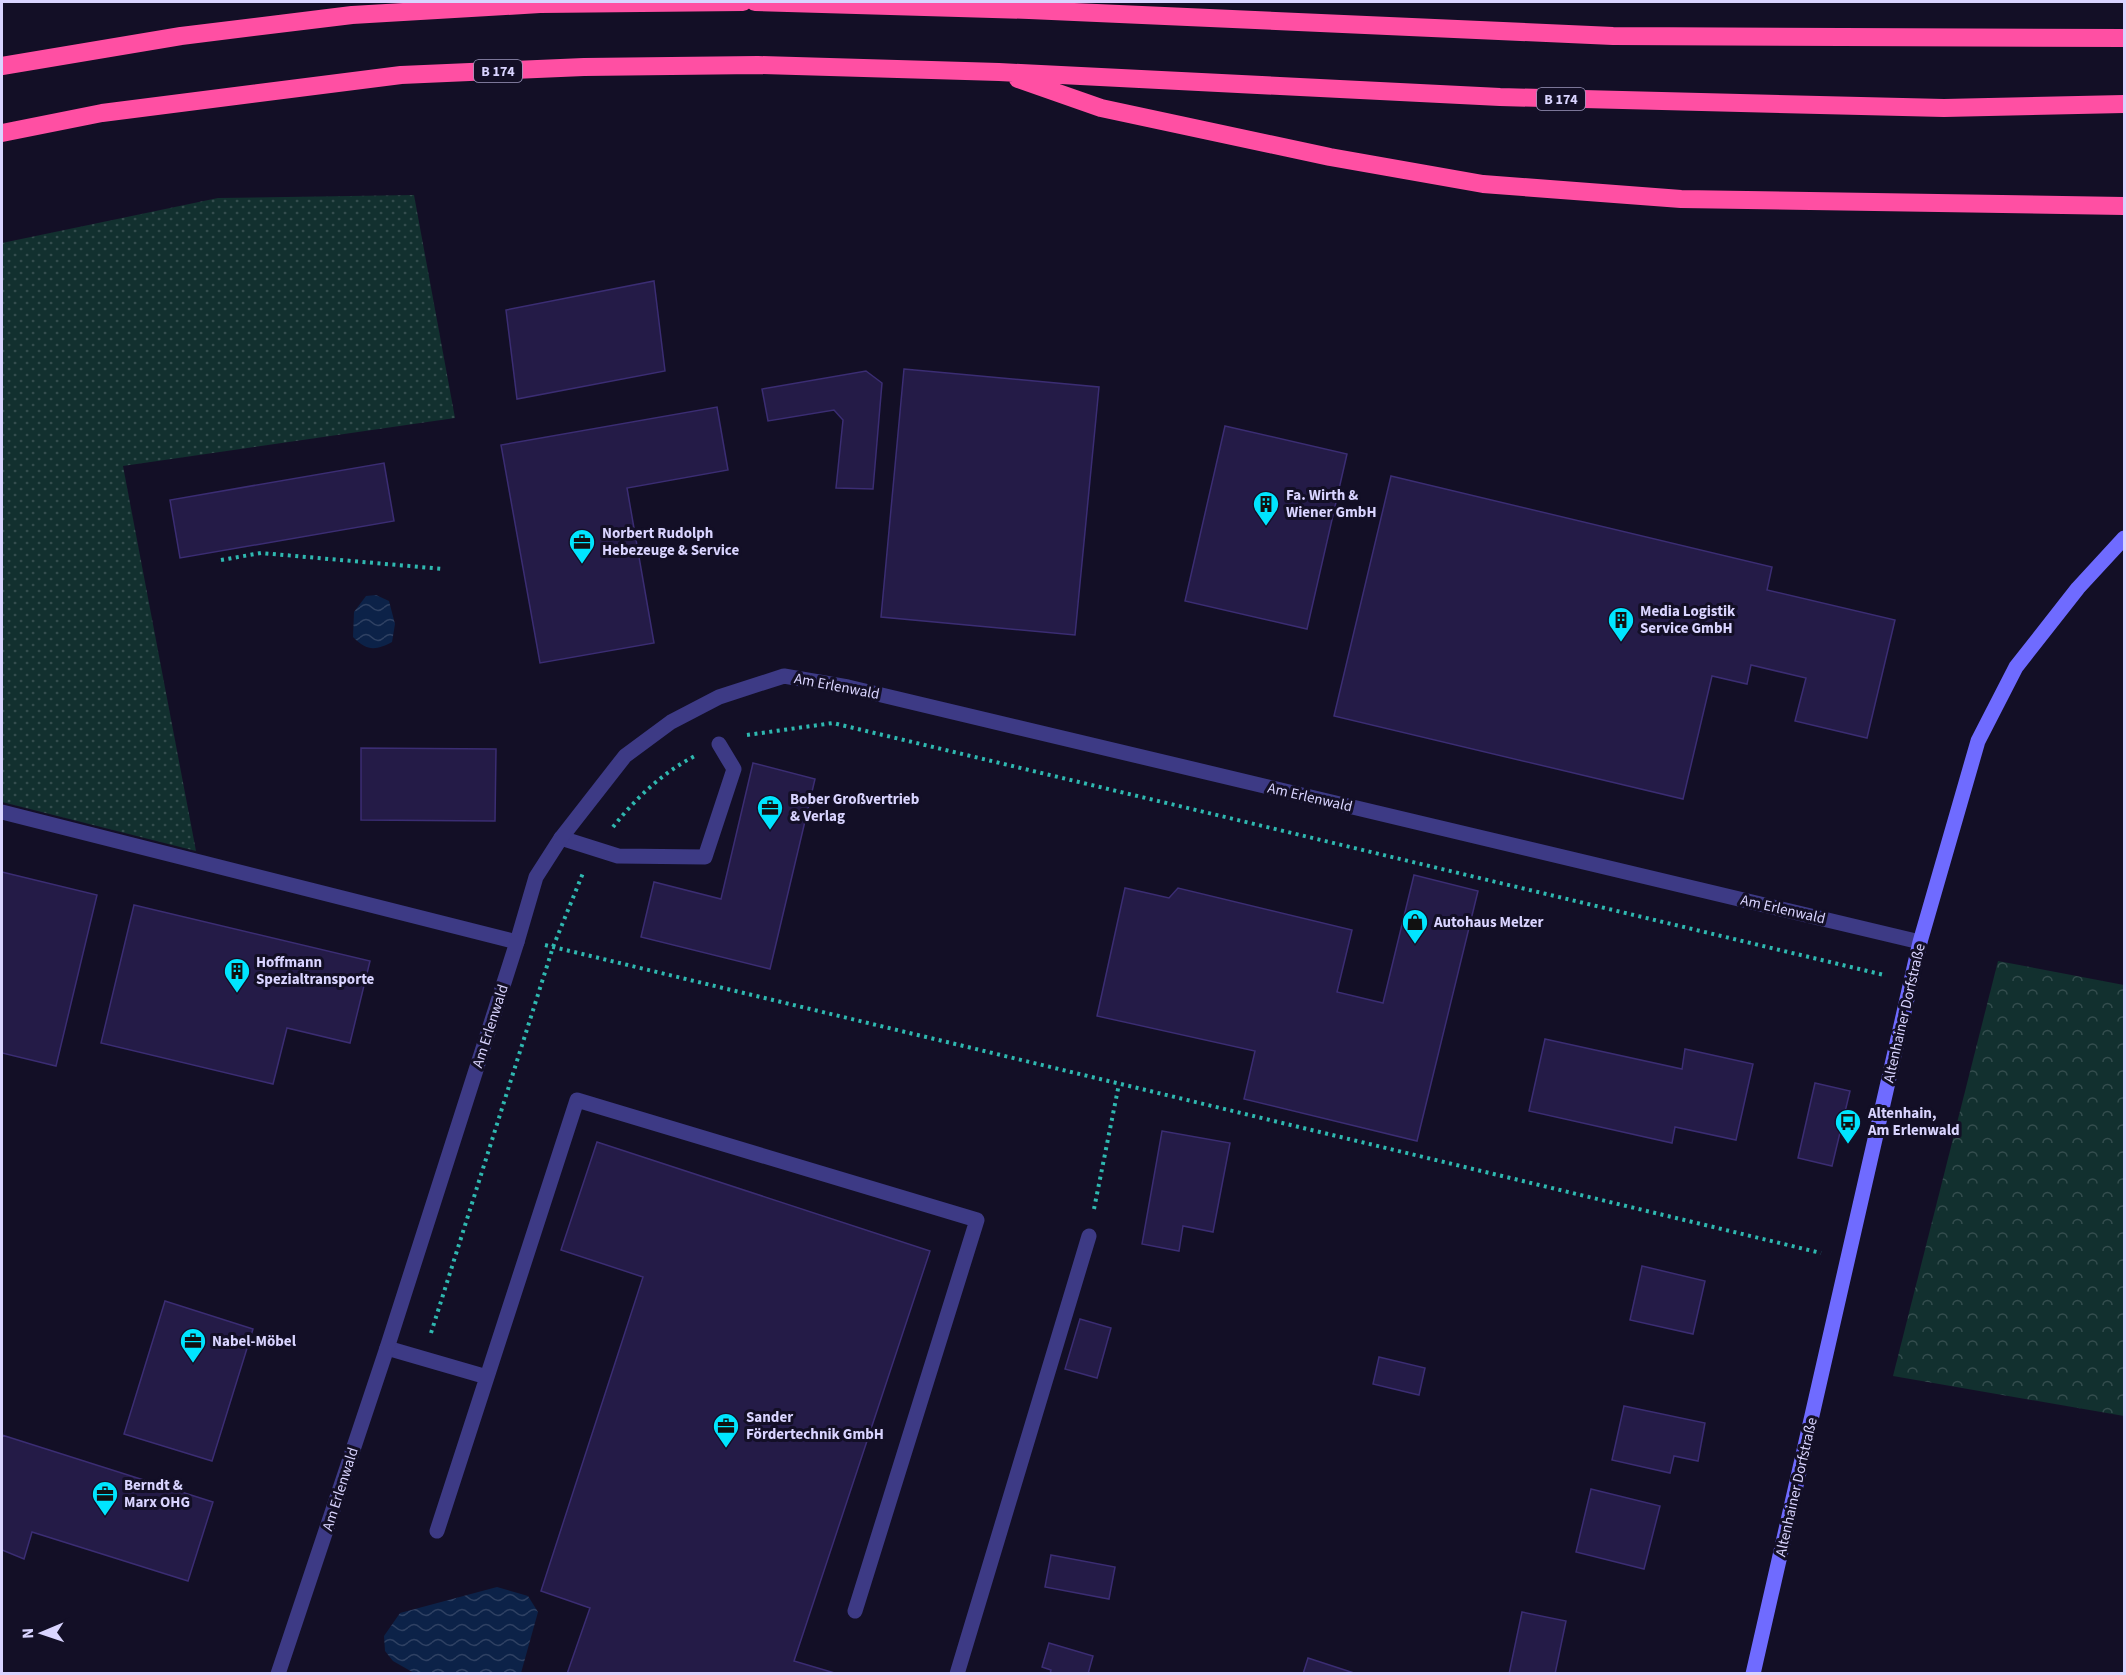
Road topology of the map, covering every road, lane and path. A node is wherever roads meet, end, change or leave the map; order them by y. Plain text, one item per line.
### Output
1 (743, 2) edge
2 (755, 2) edge
3 (1097, 2) edge
4 (1029, 10) junction
5 (2124, 38) edge
6 (2, 66) edge
7 (999, 72) junction
8 (2124, 104) edge
9 (2, 134) edge
10 (2124, 206) edge
11 (2124, 538) edge
12 (221, 560) dead end
13 (443, 569) dead end
14 (719, 744) junction
15 (2, 812) edge
16 (561, 838) junction
17 (595, 848) junction
18 (518, 940) junction
19 (1920, 942) junction
20 (553, 947) junction
21 (1911, 982) junction
22 (1119, 1084) junction
23 (1089, 1236) joint
24 (1847, 1259) junction
25 (387, 1348) junction
26 (423, 1359) junction
27 (487, 1377) junction
28 (437, 1531) dead end
29 (855, 1611) dead end
30 (278, 1674) edge
31 (957, 1674) edge
32 (1753, 1674) edge

1 - 6 highway
2 - 4 highway
3 - 4 highway
4 - 5 highway
7 - 8 highway, B 174
7 - 9 highway, B 174
7 - 10 highway
11 - 19 street, Altenhainer Dorfstraße
12 - 13 path
14 - 17 path
14 - 17 street
14 - 21 path
15 - 18 street
16 - 17 street
16 - 18 street, Am Erlenwald
16 - 19 street, Am Erlenwald
17 - 20 path
18 - 20 path
18 - 25 street, Am Erlenwald
19 - 21 street, Altenhainer Dorfstraße
20 - 22 path
20 - 26 path
21 - 24 street, Altenhainer Dorfstraße
22 - 23 path
22 - 24 path
23 - 31 street
24 - 32 street, Altenhainer Dorfstraße
25 - 26 street
25 - 30 street, Am Erlenwald
26 - 27 street
27 - 28 street
27 - 29 street

